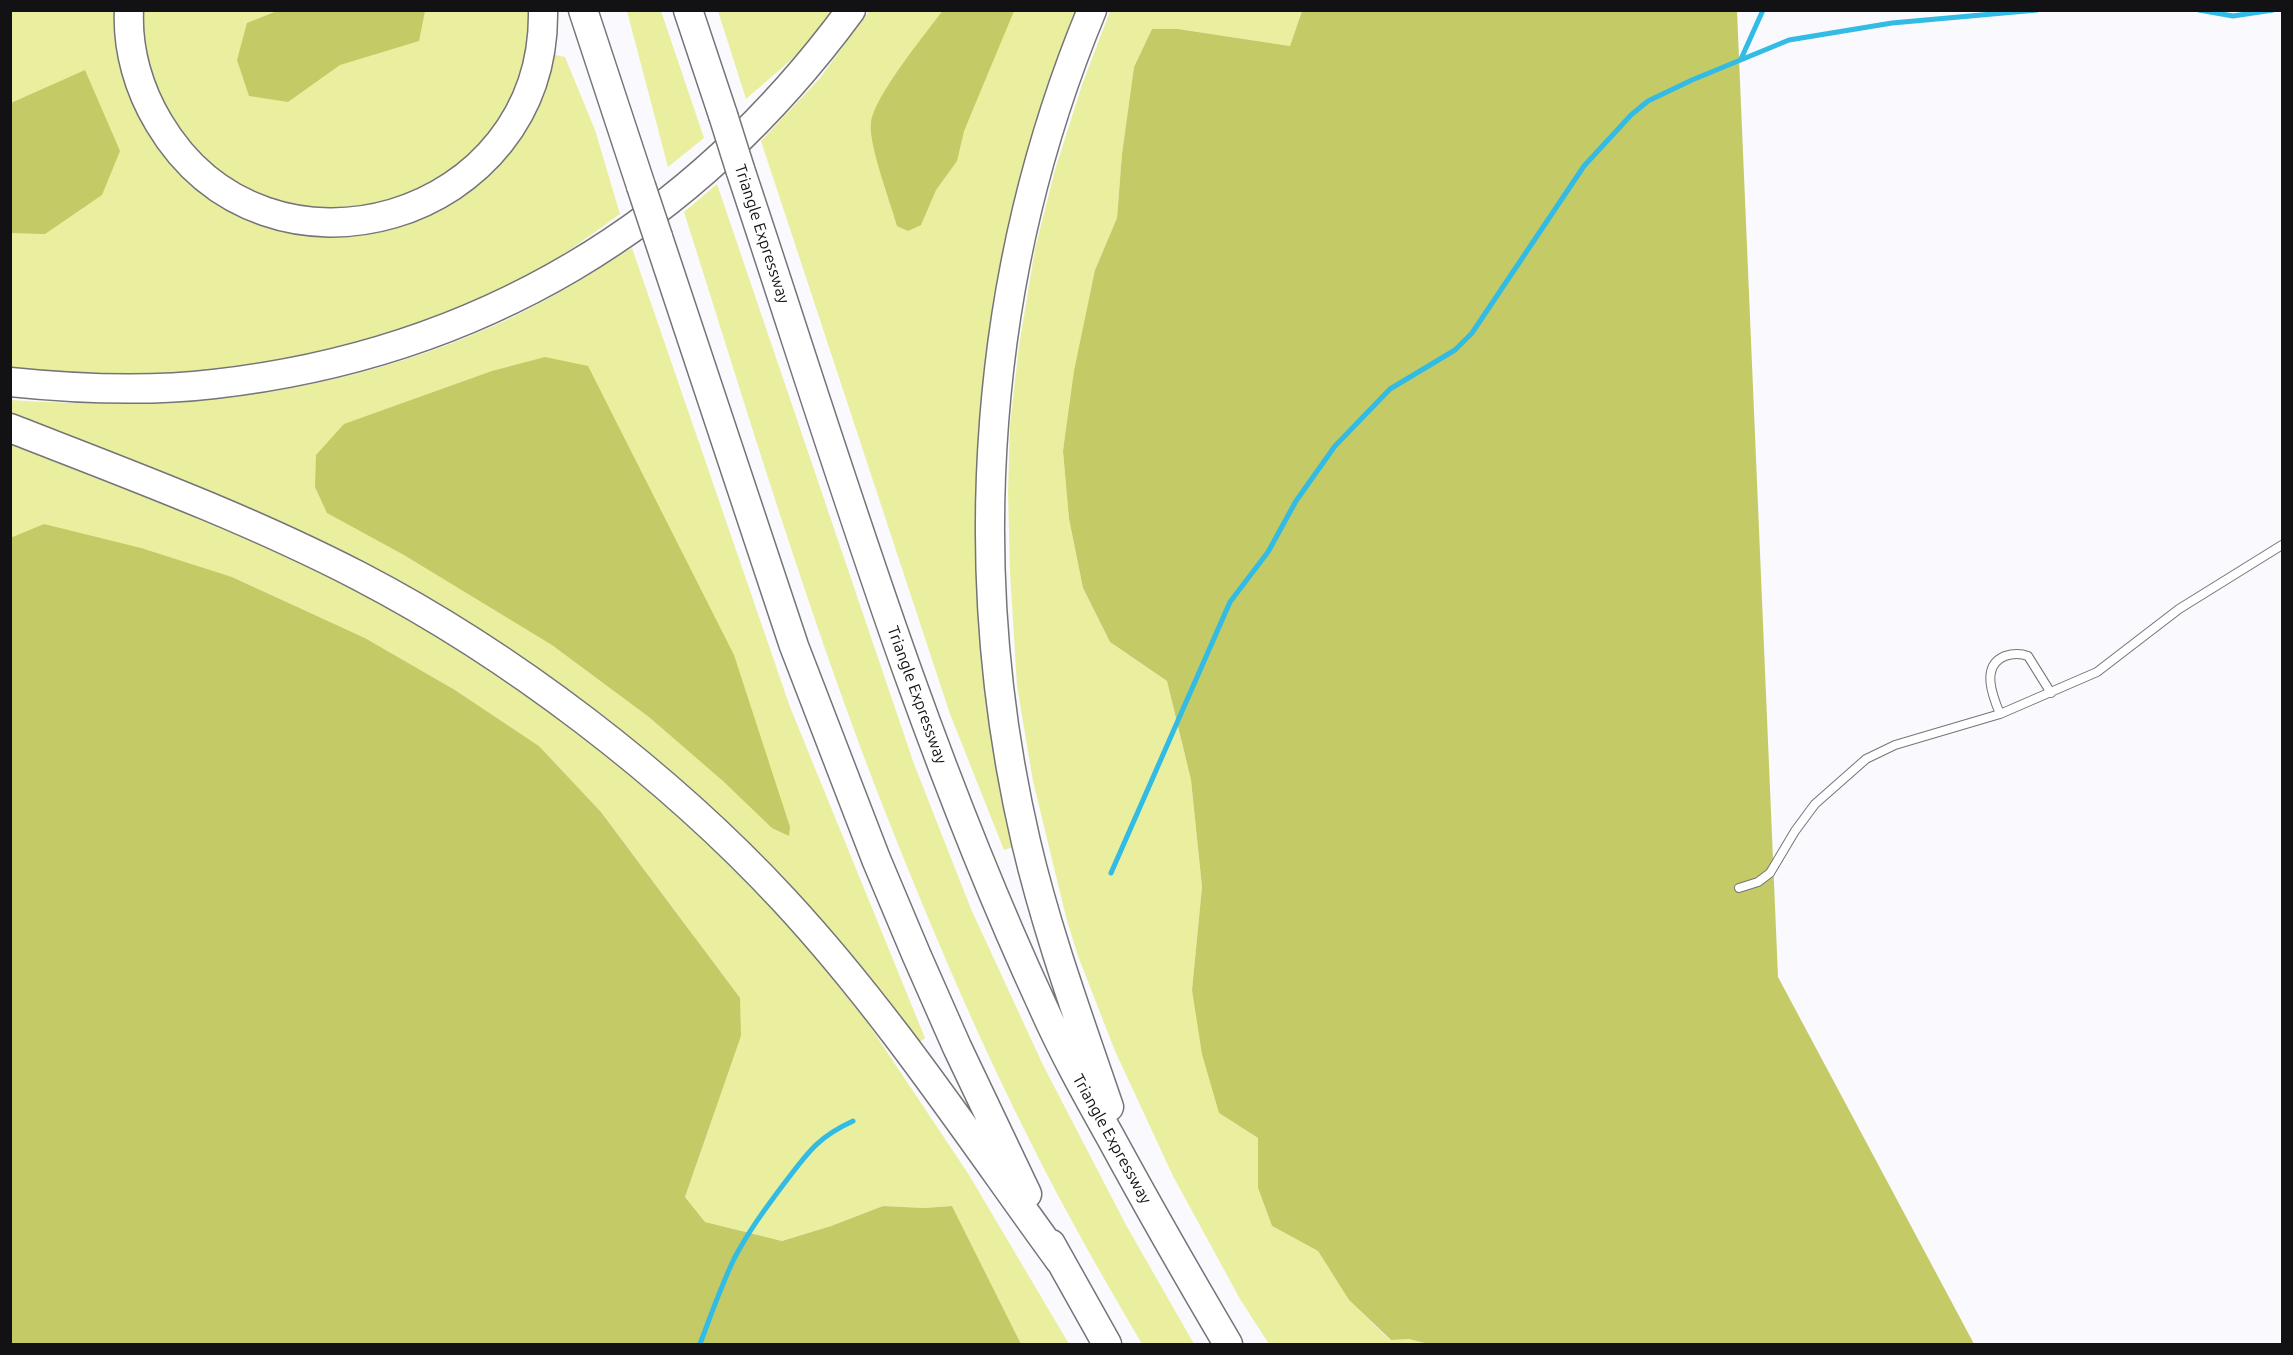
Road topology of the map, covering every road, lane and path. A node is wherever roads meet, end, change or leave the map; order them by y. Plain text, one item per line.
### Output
1 (129, 10) edge
2 (543, 10) edge
3 (583, 10) edge
4 (688, 10) edge
5 (851, 10) edge
6 (1092, 10) edge
7 (10, 382) edge
8 (10, 428) edge
9 (2283, 545) edge
10 (2051, 693) junction
11 (2000, 714) junction
12 (1739, 888) dead end
13 (1134, 1180) junction
14 (1060, 1262) junction
15 (1107, 1344) edge
16 (1228, 1344) edge

1 - 2 highway
3 - 14 highway, bridge
4 - 13 highway, Triangle Expressway, bridge
5 - 7 highway
6 - 13 highway
8 - 14 highway
9 - 10 lane
10 - 11 lane
10 - 11 lane
11 - 12 lane
13 - 16 highway, Triangle Expressway
14 - 15 highway

